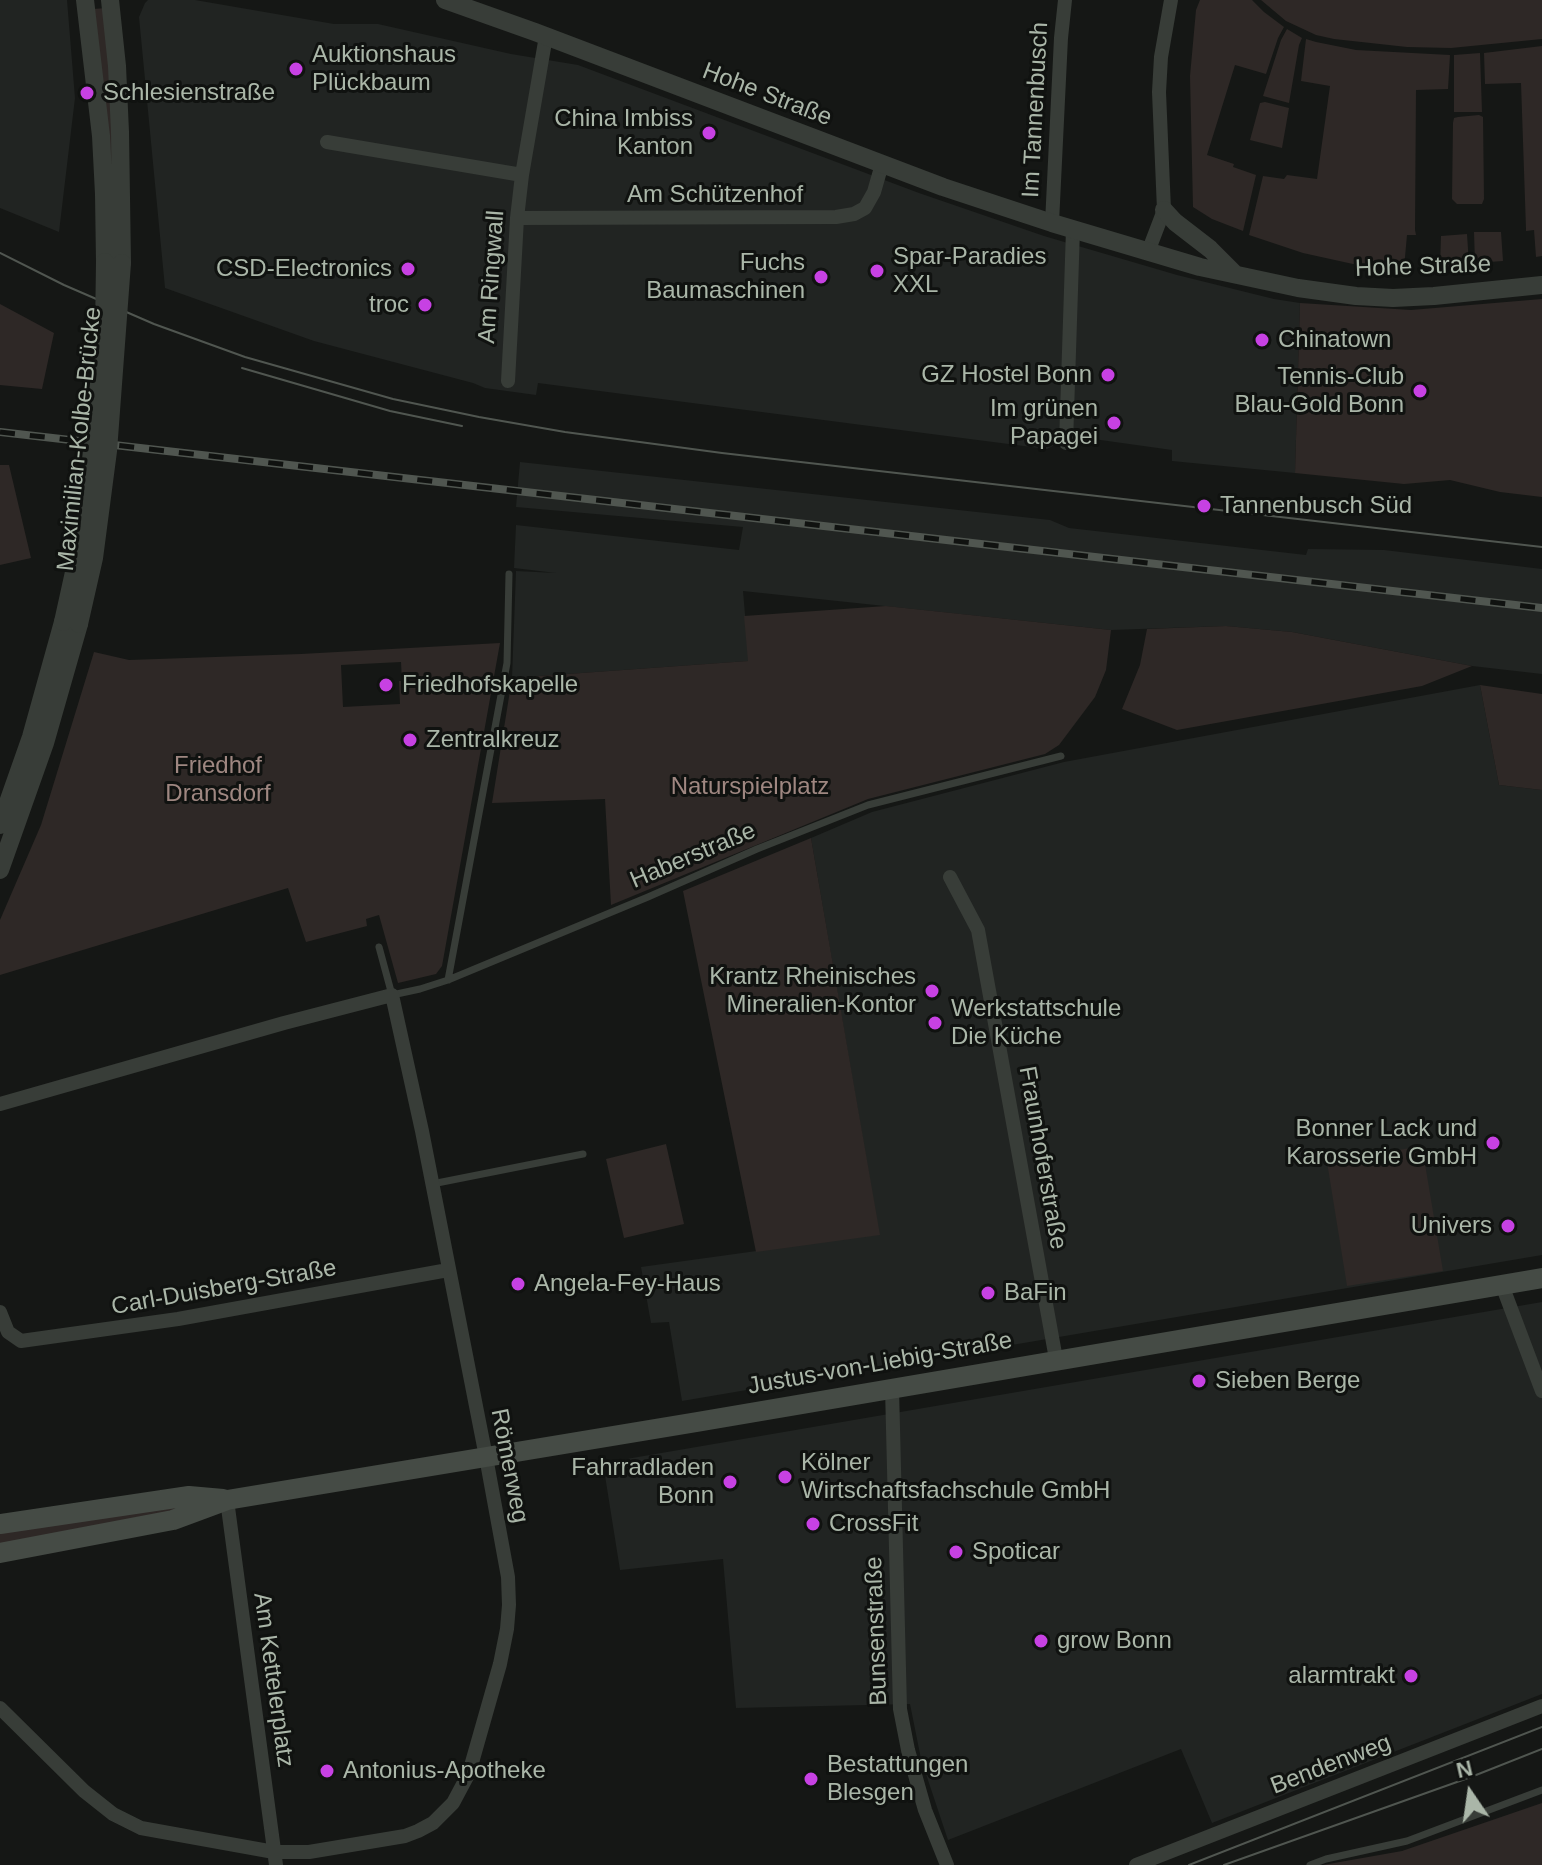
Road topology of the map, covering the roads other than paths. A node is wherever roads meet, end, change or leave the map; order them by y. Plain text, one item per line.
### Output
1 (85, 0) edge
2 (110, 0) edge
3 (445, 0) edge
4 (1065, 0) edge
5 (1171, 0) edge
6 (546, 36) junction
7 (327, 142) dead end
8 (882, 164) junction
9 (522, 175) junction
10 (1164, 210) junction
11 (517, 218) junction
12 (1052, 223) junction
13 (1073, 229) junction
14 (1148, 252) junction
15 (114, 262) junction
16 (1237, 276) junction
17 (1542, 285) edge
18 (508, 381) dead end
19 (1066, 443) dead end
20 (509, 574) dead end
21 (71, 623) junction
22 (1061, 756) dead end
23 (0, 825) edge
24 (0, 870) edge
25 (950, 877) dead end
26 (379, 947) dead end
27 (448, 980) junction
28 (392, 995) junction
29 (0, 1104) edge
30 (583, 1154) dead end
31 (432, 1184) junction
32 (448, 1270) junction
33 (1542, 1278) edge
34 (1502, 1285) junction
35 (0, 1312) edge
36 (4, 1333) edge
37 (1056, 1359) junction
38 (892, 1388) junction
39 (1542, 1391) edge
40 (486, 1457) junction
41 (227, 1500) junction
42 (0, 1524) edge
43 (0, 1553) edge
44 (1542, 1706) edge
45 (0, 1708) edge
46 (1542, 1790) edge
47 (275, 1859) edge
48 (947, 1865) edge
49 (1136, 1865) edge
50 (1310, 1865) edge

1 - 15 street, Maximilian-Kolbe-Brücke
2 - 15 street, Maximilian-Kolbe-Brücke
3 - 6 street, Hohe Straße
4 - 12 street, Im Tannenbusch
5 - 10 street
6 - 8 street, Hohe Straße
6 - 9 street, Am Ringwall
7 - 9 street
8 - 11 street, Am Schützenhof
8 - 12 street, Hohe Straße
9 - 11 street, Am Ringwall
10 - 14 street
10 - 16 street
11 - 18 street, Am Ringwall
12 - 13 street, Hohe Straße
13 - 14 street, Hohe Straße
13 - 19 street
14 - 16 street, Hohe Straße
15 - 21 street, Maximilian-Kolbe-Brücke, bridge
16 - 17 street, Hohe Straße
20 - 27 lane
21 - 23 street, Maximilian-Kolbe-Brücke
21 - 24 street, Maximilian-Kolbe-Brücke
22 - 27 lane, Haberstraße
25 - 37 street, Fraunhoferstraße
26 - 28 lane, Römerweg
27 - 28 lane, Haberstraße
28 - 29 street
28 - 31 street, Römerweg
30 - 31 lane
31 - 32 street, Römerweg
32 - 36 street, Carl-Duisberg-Straße
32 - 40 street, Römerweg
33 - 34 main road, Justus-von-Liebig-Straße
34 - 37 main road, Justus-von-Liebig-Straße
34 - 39 street
35 - 36 street, Carl-Duisberg-Straße
37 - 38 main road, Justus-von-Liebig-Straße
38 - 40 main road, Justus-von-Liebig-Straße
38 - 48 street, Bunsenstraße
40 - 41 main road, Justus-von-Liebig-Straße
40 - 47 street, Römerweg
41 - 42 main road, Justus-von-Liebig-Straße
41 - 43 main road, Justus-von-Liebig-Straße
41 - 47 street, Am Kettelerplatz
44 - 49 street, Bendenweg
45 - 47 street, Römerweg
46 - 50 lane

